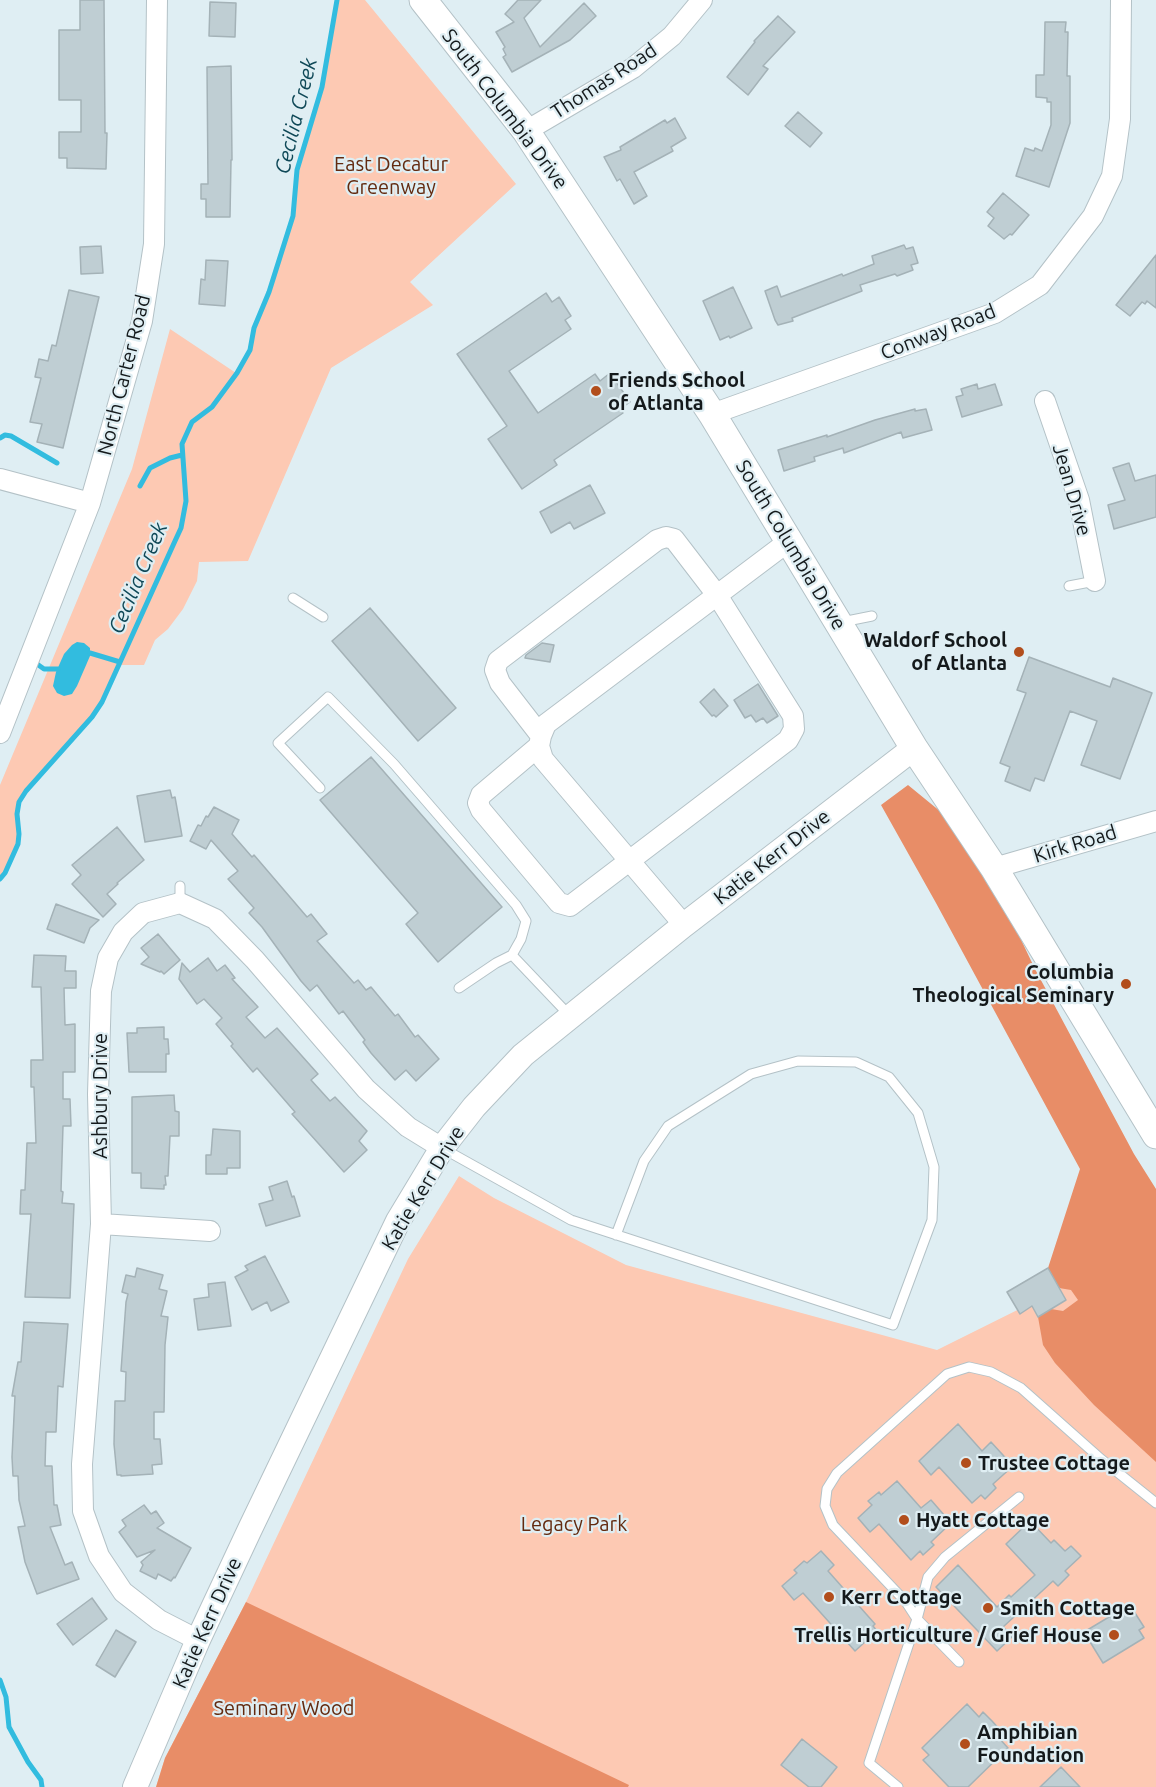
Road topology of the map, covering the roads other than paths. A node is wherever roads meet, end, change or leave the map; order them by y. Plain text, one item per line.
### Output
1 (157, 0) edge
2 (423, 0) edge
3 (702, 0) edge
4 (1121, 0) edge
5 (526, 130) junction
6 (1045, 401) dead end
7 (712, 414) junction
8 (0, 479) edge
9 (90, 503) junction
10 (789, 541) junction
11 (1095, 581) joint
12 (1069, 586) dead end
13 (717, 595) junction
14 (293, 598) dead end
15 (872, 616) dead end
16 (323, 617) dead end
17 (838, 623) junction
18 (0, 733) edge
19 (540, 741) junction
20 (914, 748) junction
21 (320, 788) dead end
22 (1156, 820) edge
23 (629, 861) junction
24 (994, 868) junction
25 (684, 925) junction
26 (512, 955) junction
27 (459, 988) dead end
28 (570, 1016) junction
29 (1156, 1135) edge
30 (442, 1149) junction
31 (101, 1224) junction
32 (210, 1231) dead end
33 (616, 1235) junction
34 (1018, 1497) dead end
35 (1156, 1503) edge
36 (917, 1619) junction
37 (198, 1640) junction
38 (959, 1662) dead end
39 (135, 1787) edge
40 (898, 1787) edge

1 - 9 street, North Carter Road
2 - 5 main road, South Columbia Drive
3 - 5 street, Thomas Road
4 - 7 street, Conway Road
5 - 7 main road, South Columbia Drive
6 - 11 street, Jean Drive
7 - 10 main road, South Columbia Drive
8 - 9 street
9 - 18 street, North Carter Road
10 - 13 street
10 - 17 main road, South Columbia Drive
11 - 12 lane
13 - 19 street
13 - 19 street
13 - 23 street
14 - 16 lane
15 - 17 lane
17 - 20 main road, South Columbia Drive
19 - 23 street
19 - 23 street
20 - 24 main road, South Columbia Drive
20 - 25 street, Katie Kerr Drive
21 - 26 lane
22 - 24 street, Kirk Road
23 - 25 street
24 - 29 main road, South Columbia Drive
25 - 28 street, Katie Kerr Drive
26 - 27 lane
26 - 28 lane
28 - 30 street, Katie Kerr Drive
30 - 31 street, Ashbury Drive
30 - 33 lane
30 - 37 street, Katie Kerr Drive
31 - 32 street
31 - 37 street, Ashbury Drive
33 - 33 lane
34 - 36 lane
35 - 36 lane
36 - 38 lane
36 - 40 lane
37 - 39 street, Katie Kerr Drive

